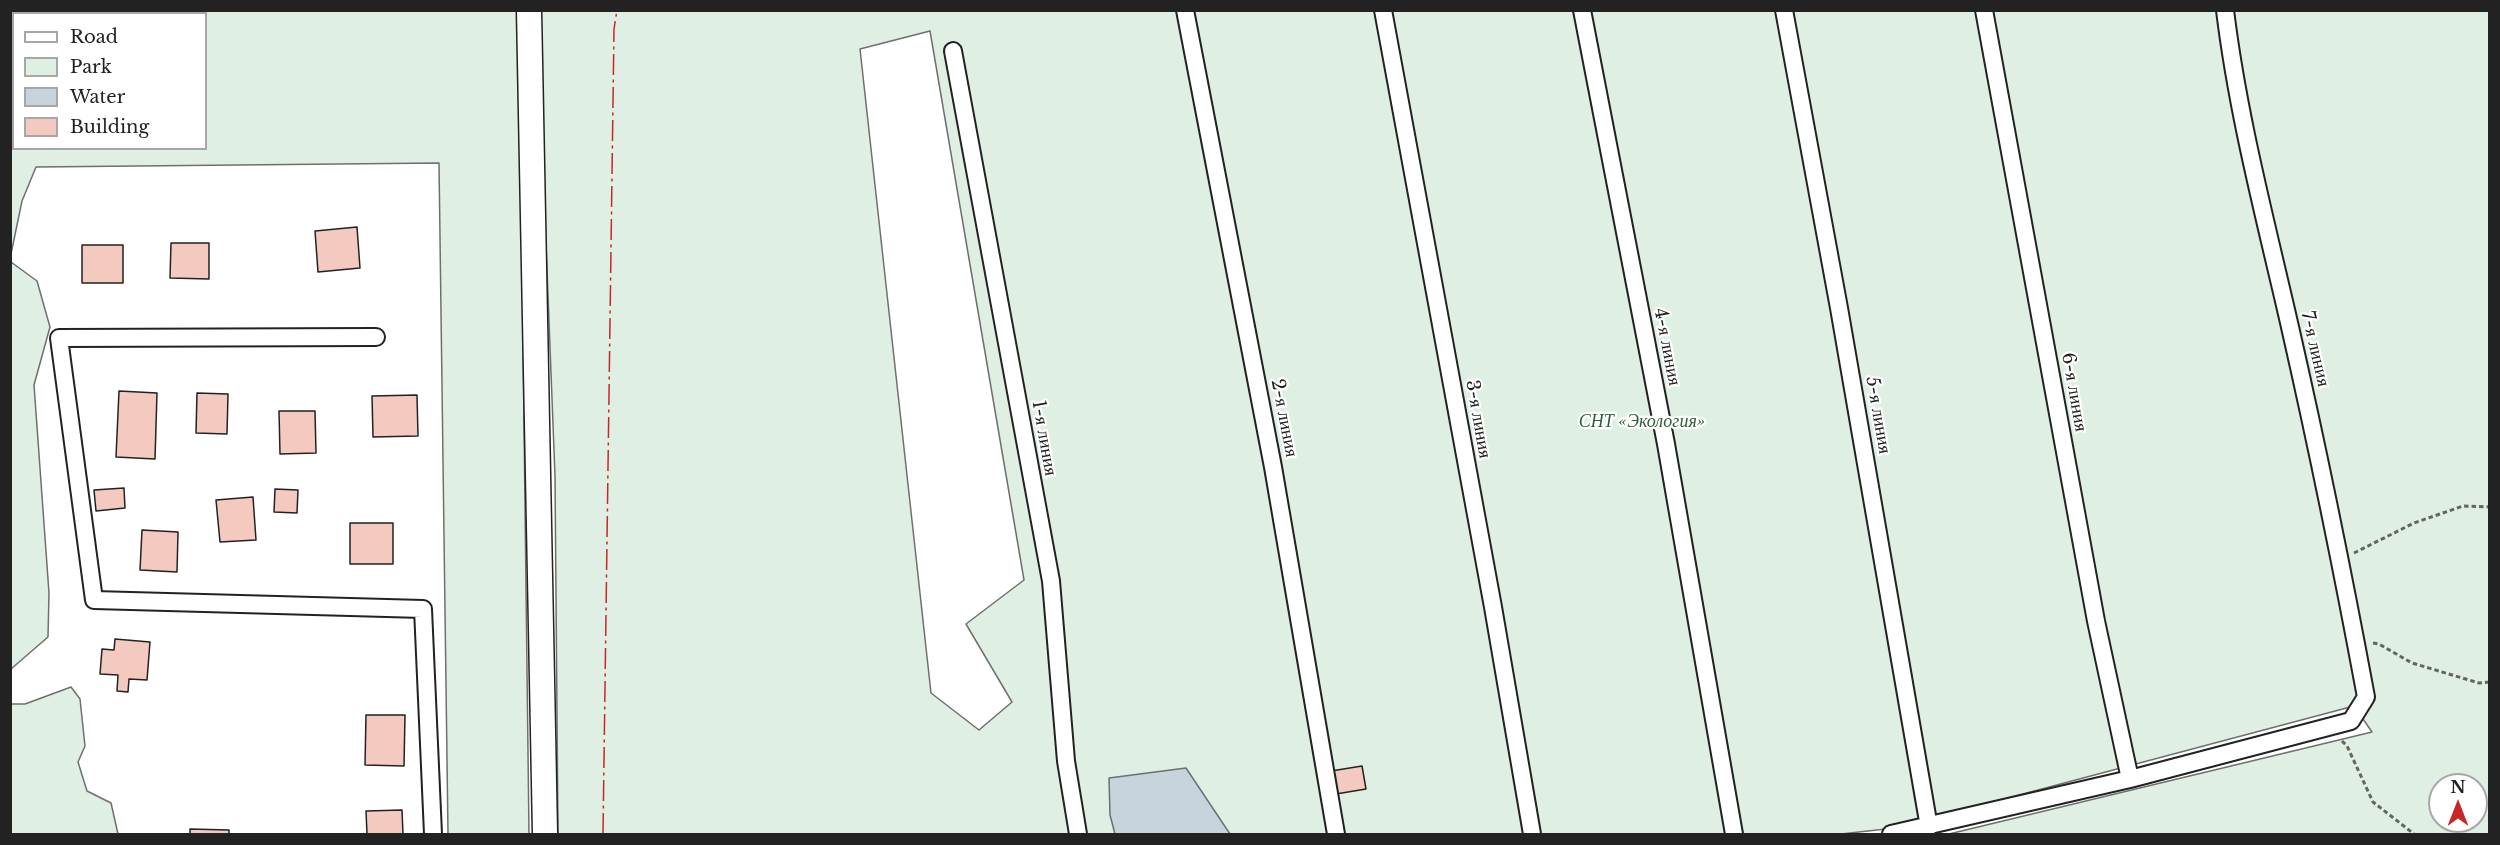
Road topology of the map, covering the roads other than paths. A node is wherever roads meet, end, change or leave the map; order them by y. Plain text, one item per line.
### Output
1 (529, 10) edge
2 (1185, 10) edge
3 (1383, 10) edge
4 (1582, 10) edge
5 (1785, 10) edge
6 (1984, 10) edge
7 (2225, 10) edge
8 (953, 51) dead end
9 (376, 337) dead end
10 (2130, 779) junction
11 (1929, 827) junction
12 (433, 834) edge
13 (545, 834) edge
14 (1078, 834) edge
15 (1336, 834) edge
16 (1532, 834) edge
17 (1734, 834) edge
18 (1891, 834) edge

1 - 13 main road
2 - 15 street, 2-я линия
3 - 16 street, 3-я линия
4 - 17 street, 4-я линия
5 - 11 street, 5-я линия
6 - 10 street, 6-я линия
7 - 10 street, 7-я линия
8 - 14 street, 1-я линия
9 - 12 street
10 - 11 street
11 - 18 street

